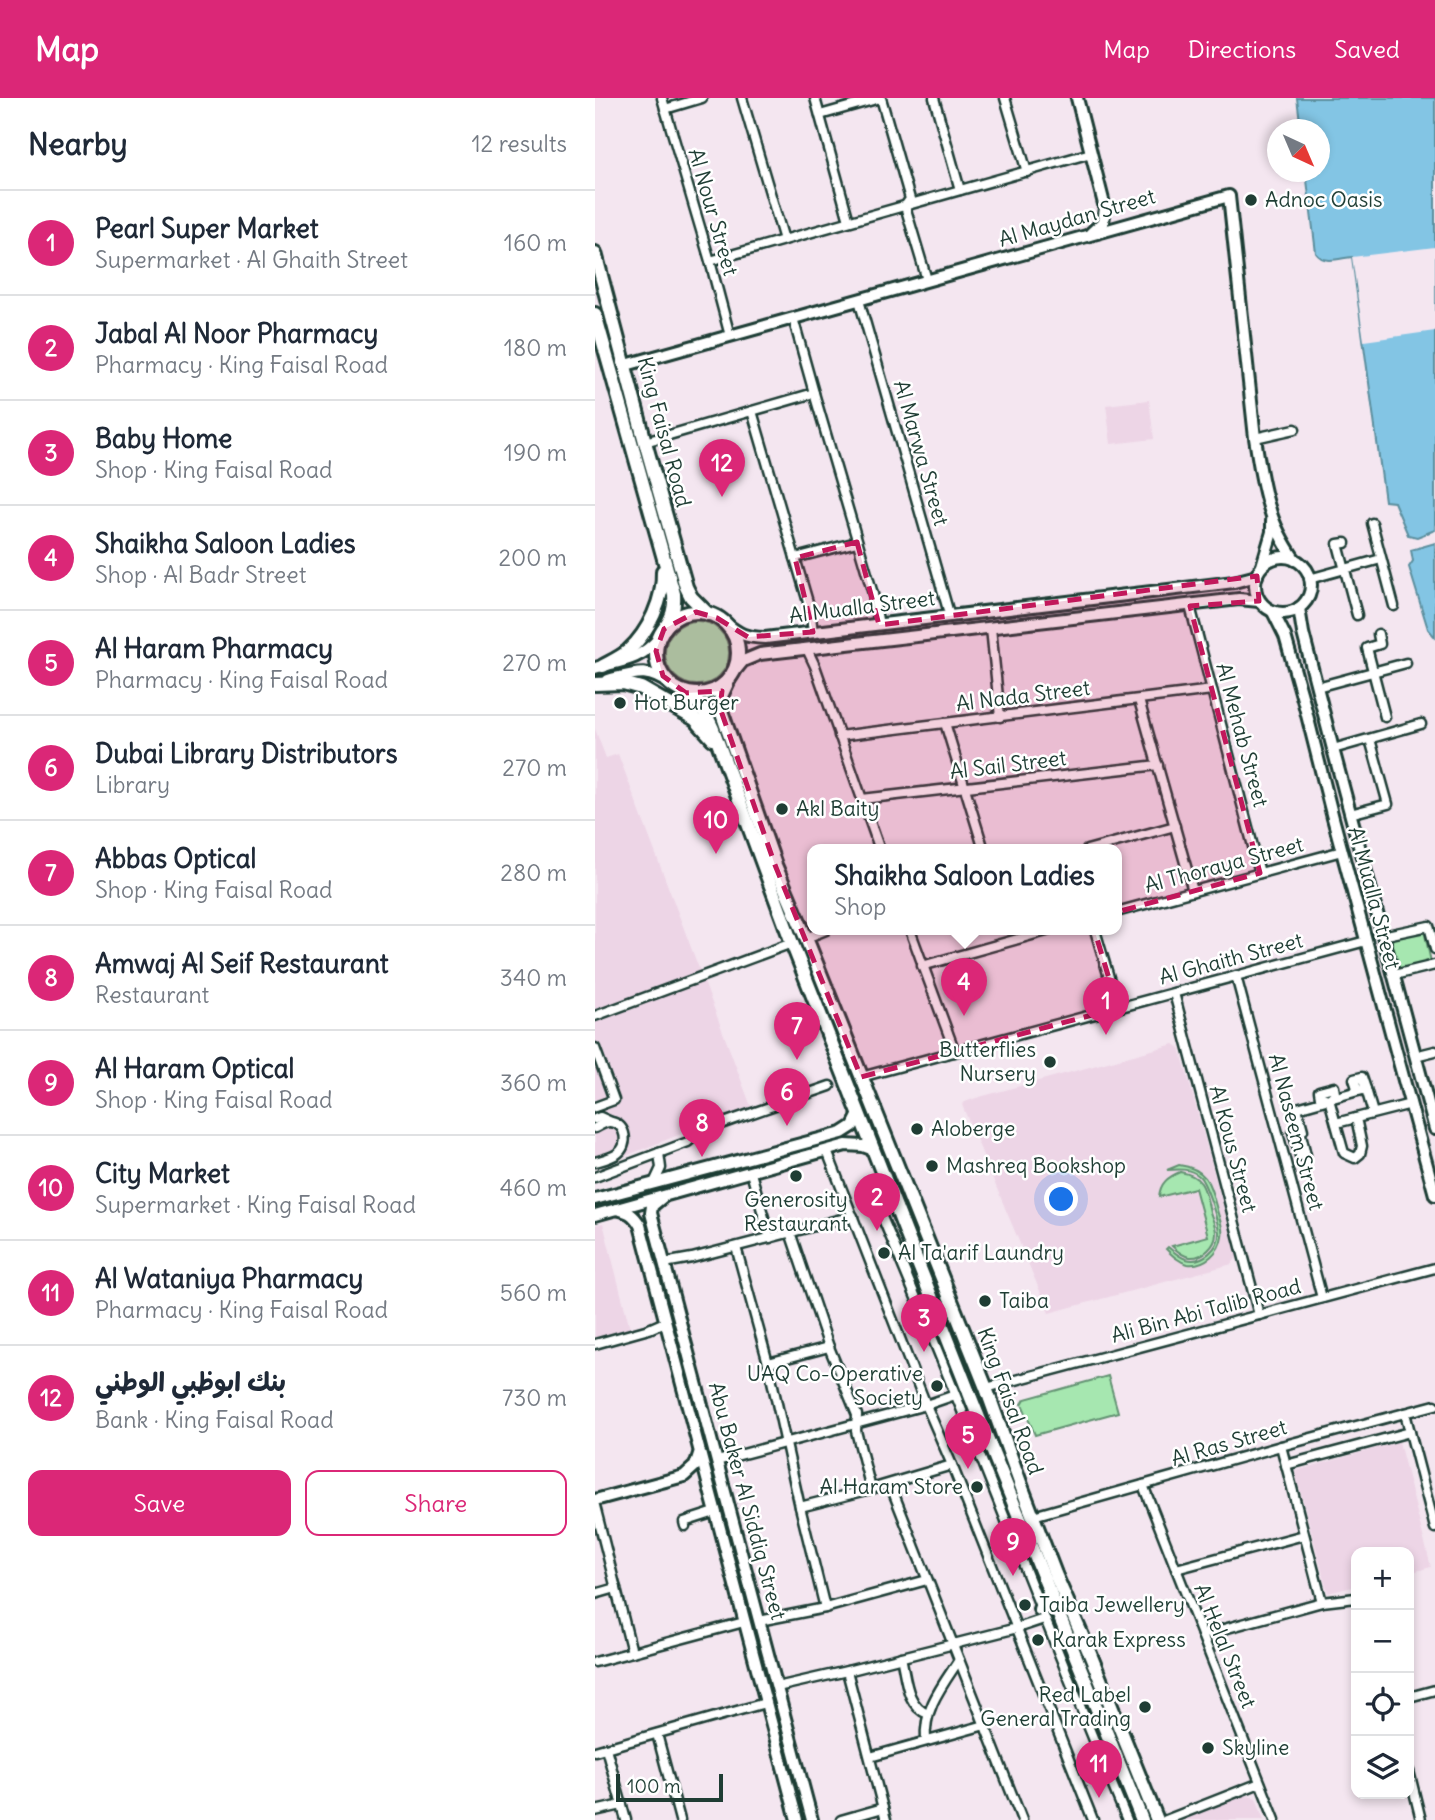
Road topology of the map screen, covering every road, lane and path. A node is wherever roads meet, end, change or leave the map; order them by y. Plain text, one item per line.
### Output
1 (662, 98) edge
2 (702, 98) edge
3 (742, 98) edge
4 (815, 98) edge
5 (880, 98) edge
6 (934, 98) edge
7 (1005, 98) edge
8 (1077, 98) edge
9 (665, 109) junction
10 (820, 115) junction
11 (1091, 153) junction
12 (1027, 172) junction
13 (960, 190) junction
14 (905, 206) junction
15 (1105, 208) junction
16 (849, 222) junction
17 (1127, 224) junction
18 (1088, 236) junction
19 (784, 240) junction
20 (595, 253) edge
21 (710, 261) junction
22 (927, 280) junction
23 (859, 300) junction
24 (595, 314) edge
25 (793, 318) junction
26 (730, 336) junction
27 (626, 365) junction
28 (814, 393) junction
29 (752, 411) junction
30 (1295, 429) dead end
31 (1255, 438) junction
32 (645, 442) junction
33 (1271, 514) junction
34 (1372, 523) dead end
35 (857, 542) junction
36 (1345, 542) dead end
37 (662, 556) junction
38 (795, 558) junction
39 (1381, 559) junction
40 (1295, 561) junction
41 (1345, 569) junction
42 (1259, 572) junction
43 (1310, 579) junction
44 (1259, 601) junction
45 (1190, 606) junction
46 (1394, 607) dead end
47 (1299, 608) junction
48 (1273, 612) junction
49 (708, 614) junction
50 (1357, 615) dead end
51 (950, 617) junction
52 (725, 623) junction
53 (879, 625) junction
54 (991, 628) junction
55 (813, 632) junction
56 (662, 634) junction
57 (1378, 634) dead end
58 (807, 649) junction
59 (1406, 663) dead end
60 (599, 667) edge
61 (1373, 672) junction
62 (731, 676) junction
63 (595, 684) edge
64 (671, 685) junction
65 (1317, 687) junction
66 (1212, 690) junction
67 (686, 693) junction
68 (1139, 700) junction
69 (1000, 717) junction
70 (1385, 717) dead end
71 (945, 723) junction
72 (1421, 724) dead end
73 (839, 736) junction
74 (1370, 738) junction
75 (1333, 749) junction
76 (720, 750) junction
77 (1158, 765) junction
78 (965, 788) junction
79 (862, 799) junction
80 (1350, 814) junction
81 (1175, 826) junction
82 (878, 844) edge
83 (982, 844) edge
84 (1109, 844) edge
85 (1342, 851) junction
86 (1260, 873) junction
87 (1193, 891) junction
88 (1122, 910) edge
89 (814, 935) edge
90 (912, 935) edge
91 (1010, 935) edge
92 (1031, 935) edge
93 (1096, 935) edge
94 (1382, 936) junction
95 (806, 938) junction
96 (1012, 940) junction
97 (1366, 941) junction
98 (792, 943) junction
99 (1435, 949) edge
100 (1435, 965) edge
101 (922, 966) junction
102 (1394, 975) junction
103 (1236, 976) junction
104 (1174, 993) junction
105 (1118, 1008) junction
106 (595, 1016) edge
107 (595, 1048) edge
108 (1435, 1051) edge
109 (955, 1052) junction
110 (1415, 1056) junction
111 (861, 1077) junction
112 (830, 1086) dead end
113 (1431, 1098) edge
114 (1329, 1099) junction
115 (1411, 1104) junction
116 (595, 1107) edge
117 (1373, 1113) junction
118 (859, 1114) junction
119 (1356, 1118) junction
120 (595, 1119) edge
121 (611, 1122) junction
122 (1336, 1123) junction
123 (595, 1128) edge
124 (1435, 1129) edge
125 (1300, 1130) dead end
126 (874, 1150) junction
127 (827, 1151) junction
128 (659, 1153) junction
129 (769, 1153) junction
130 (595, 1162) edge
131 (662, 1163) junction
132 (772, 1167) junction
133 (751, 1173) junction
134 (595, 1177) edge
135 (675, 1177) junction
136 (1433, 1177) edge
137 (654, 1183) junction
138 (887, 1184) junction
139 (1435, 1195) edge
140 (663, 1197) junction
141 (595, 1199) edge
142 (616, 1209) junction
143 (595, 1215) edge
144 (853, 1216) junction
145 (790, 1232) junction
146 (770, 1238) junction
147 (736, 1247) junction
148 (664, 1263) junction
149 (1435, 1268) edge
150 (1322, 1298) junction
151 (1259, 1315) junction
152 (665, 1322) junction
153 (595, 1344) edge
154 (828, 1347) junction
155 (674, 1357) junction
156 (768, 1363) junction
157 (986, 1388) junction
158 (955, 1395) junction
159 (926, 1405) junction
160 (1435, 1405) edge
161 (975, 1408) junction
162 (703, 1410) junction
163 (1405, 1413) junction
164 (858, 1423) junction
165 (1410, 1432) junction
166 (785, 1442) junction
167 (1281, 1446) junction
168 (699, 1450) junction
169 (717, 1461) junction
170 (952, 1465) junction
171 (1286, 1465) junction
172 (684, 1476) junction
173 (890, 1484) junction
174 (1143, 1485) junction
175 (709, 1486) junction
176 (871, 1489) junction
177 (595, 1500) edge
178 (595, 1507) edge
179 (800, 1507) junction
180 (715, 1512) junction
181 (1033, 1516) junction
182 (1435, 1528) edge
183 (1304, 1535) junction
184 (744, 1566) junction
185 (1176, 1569) junction
186 (927, 1580) junction
187 (616, 1588) junction
188 (1050, 1592) junction
189 (595, 1594) edge
190 (1351, 1599) edge
191 (1322, 1602) junction
192 (825, 1608) junction
193 (1042, 1614) junction
194 (759, 1621) junction
195 (744, 1622) junction
196 (1017, 1628) junction
197 (1202, 1635) junction
198 (953, 1644) junction
199 (632, 1652) junction
200 (901, 1657) junction
201 (959, 1660) junction
202 (595, 1662) edge
203 (847, 1671) junction
204 (776, 1687) junction
205 (1435, 1690) edge
206 (1414, 1696) edge
207 (765, 1703) junction
208 (928, 1714) junction
209 (985, 1725) junction
210 (657, 1734) junction
211 (926, 1741) junction
212 (606, 1748) junction
213 (595, 1751) edge
214 (870, 1757) junction
215 (1260, 1783) junction
216 (1414, 1791) edge
217 (622, 1805) junction
218 (883, 1808) junction
219 (595, 1811) edge
220 (814, 1818) edge
221 (626, 1820) edge
222 (680, 1820) edge
223 (797, 1820) edge
224 (841, 1820) edge
225 (886, 1820) edge
226 (1022, 1820) edge
227 (1093, 1820) edge
228 (1127, 1820) edge
229 (1142, 1820) edge
230 (1157, 1820) edge
231 (1165, 1820) edge
232 (1275, 1820) edge
233 (1421, 1820) edge

1 - 9 street, Al Nour Street
2 - 9 street
3 - 19 street
4 - 10 street
5 - 10 street
5 - 14 street
6 - 13 street
7 - 12 street
8 - 11 street
9 - 21 street, Al Nour Street
10 - 16 street
11 - 12 street
11 - 15 street
12 - 13 street
13 - 14 street
14 - 16 street
14 - 22 street
15 - 17 street
15 - 18 street
16 - 19 street
17 - 18 street, Al Maydan Street
17 - 31 street, Al Maydan Street
18 - 22 street, Al Maydan Street
19 - 21 street
20 - 27 main road, King Faisal Road
21 - 26 street, Al Nour Street
22 - 23 street, Al Maydan Street
23 - 25 street, Al Maydan Street
23 - 51 street, Al Marwa Street
24 - 37 main road, King Faisal Road
25 - 26 street, Al Maydan Street
25 - 28 street
26 - 27 street, Al Maydan Street
27 - 32 main road, King Faisal Road
28 - 29 street
28 - 35 street
29 - 32 street
29 - 38 street
30 - 31 street
31 - 33 street, Al Maydan Street
32 - 49 main road, King Faisal Road
33 - 40 street, Al Maydan Street
33 - 42 street, Al Maydan Street
34 - 39 street
35 - 38 street
35 - 53 street
36 - 41 street
37 - 56 main road, King Faisal Road
37 - 60 main road
38 - 55 street
39 - 41 street
39 - 46 street
40 - 42 street
40 - 43 street
41 - 43 street
41 - 50 street
42 - 44 street
42 - 51 street, Al Mualla Street
43 - 47 street
44 - 45 street, Al Mualla Street
44 - 48 street
45 - 54 street, Al Mualla Street
45 - 66 street, Al Mehab Street
47 - 48 street
47 - 65 street, Al Mualla Street
48 - 85 street, Al Mualla Street
49 - 52 main road
49 - 56 main road
51 - 53 street, Al Mualla Street
52 - 55 street, Al Mualla Street
52 - 62 main road
53 - 55 street, Al Mualla Street
54 - 58 street, Al Mualla Street
54 - 69 street
56 - 60 street
56 - 64 main road
57 - 61 street
58 - 62 street, Al Mualla Street
58 - 73 street
59 - 61 street
61 - 65 street
61 - 70 street
62 - 67 main road
62 - 95 main road, King Faisal Road
63 - 64 street
63 - 76 main road
64 - 67 main road
65 - 75 street, Al Mualla Street
66 - 68 street, Al Nada Street
66 - 86 street, Al Mehab Street
67 - 76 main road, King Faisal Road
68 - 69 street, Al Nada Street
68 - 77 street
69 - 71 street, Al Nada Street
71 - 73 street, Al Nada Street
71 - 78 street
72 - 74 street
73 - 79 street
74 - 75 street
74 - 80 street
75 - 80 street, Al Mualla Street
76 - 98 main road, King Faisal Road
77 - 78 street, Al Sail Street
77 - 81 street
78 - 79 street, Al Sail Street
78 - 83 street
79 - 82 street
80 - 94 street, Al Mualla Street
81 - 84 street
81 - 87 street
85 - 86 street, Al Thoraya Street
85 - 97 street, Al Mualla Street
86 - 87 street, Al Thoraya Street
87 - 88 street, Al Thoraya Street
89 - 95 street
90 - 101 street
91 - 96 street
92 - 96 street
93 - 105 street
94 - 99 street
94 - 102 street, Al Mualla Street
95 - 111 main road, King Faisal Road
96 - 101 street
97 - 103 street, Al Ghaith Street
97 - 115 street, Al Mualla Street
98 - 106 street
98 - 118 main road, King Faisal Road
100 - 102 street
101 - 109 street
102 - 110 street, Al Mualla Street
103 - 104 street, Al Ghaith Street
103 - 150 street, Al Naseem Street
104 - 105 street, Al Ghaith Street
104 - 151 street, Al Kous Street
105 - 109 street, Al Ghaith Street
107 - 116 street
108 - 110 street
109 - 111 street, Al Ghaith Street
110 - 113 street, Al Mualla Street
111 - 157 main road, King Faisal Road
112 - 128 street
113 - 115 street
113 - 124 street, Al Mualla Street
114 - 117 street
114 - 122 street
114 - 125 street
115 - 117 street
115 - 136 street, Al Mualla Street
117 - 119 street
118 - 126 main road, King Faisal Road
118 - 129 street
119 - 122 street
119 - 122 street
120 - 121 street
121 - 123 street
121 - 130 street
126 - 127 street
126 - 138 main road, King Faisal Road
127 - 132 street
127 - 144 street
128 - 131 street
128 - 134 street
129 - 132 street
129 - 135 street
131 - 135 street
131 - 137 street
132 - 133 street
133 - 140 street
133 - 146 street
135 - 137 street
136 - 139 street, Al Mualla Street
137 - 141 street
138 - 158 street
138 - 161 main road, King Faisal Road
140 - 142 street
140 - 148 street, Abu Baker Al Siddiq Street
142 - 143 street
142 - 152 street, Abu Baker Al Siddiq Street
144 - 145 street
144 - 159 street
145 - 146 street
145 - 154 street
146 - 147 street
147 - 148 street
147 - 156 street
148 - 162 street, Abu Baker Al Siddiq Street
149 - 150 street, Ali Bin Abi Talib Road
150 - 151 street, Ali Bin Abi Talib Road
151 - 157 street, Ali Bin Abi Talib Road
152 - 153 street
152 - 155 street, Abu Baker Al Siddiq Street
154 - 156 street
154 - 164 street
155 - 162 street
155 - 168 street, Abu Baker Al Siddiq Street
156 - 166 street
157 - 181 main road, King Faisal Road
158 - 159 street
158 - 193 street
159 - 164 street
159 - 170 street
160 - 163 street, Al Ras Street
161 - 181 main road
161 - 188 main road, King Faisal Road
162 - 169 street, Abu Baker Al Siddiq Street
163 - 165 street
163 - 167 street, Al Ras Street
164 - 166 street
164 - 176 street
165 - 171 street
165 - 182 street
166 - 169 street
166 - 179 street
167 - 171 street
167 - 174 street, Al Ras Street
168 - 172 street
168 - 175 street, Abu Baker Al Siddiq Street
169 - 184 street, Abu Baker Al Siddiq Street
170 - 173 street
170 - 196 street
171 - 183 street
172 - 175 street
172 - 177 street
173 - 176 street
173 - 186 street
174 - 181 street, Al Ras Street
174 - 185 street, Al Helal Street
175 - 180 street, Abu Baker Al Siddiq Street
176 - 179 street
178 - 187 street
179 - 192 street
180 - 184 street
180 - 195 street, Abu Baker Al Siddiq Street
181 - 230 main road, King Faisal Road
183 - 185 street
183 - 191 street
184 - 194 street, Abu Baker Al Siddiq Street
185 - 197 street, Al Helal Street
186 - 192 street
186 - 198 street
187 - 189 street
187 - 199 street
188 - 193 main road
188 - 229 main road, King Faisal Road
190 - 191 street
191 - 197 street
192 - 194 street
193 - 196 street
193 - 228 street
194 - 204 street, Abu Baker Al Siddiq Street
195 - 199 street
195 - 207 street, Abu Baker Al Siddiq Street
196 - 198 street
196 - 227 street
197 - 215 street, Al Helal Street
198 - 200 street
198 - 201 street
199 - 202 street
200 - 203 street
200 - 208 street
201 - 208 street
201 - 209 street
203 - 204 street
203 - 214 street
204 - 220 street, Abu Baker Al Siddiq Street
205 - 206 street
207 - 210 street
207 - 223 street, Abu Baker Al Siddiq Street
208 - 211 street
209 - 211 street
209 - 226 street
210 - 212 street
210 - 222 street
211 - 214 street
212 - 213 street
212 - 217 street
214 - 218 street
215 - 231 street
215 - 232 street, Al Helal Street
216 - 233 street
217 - 219 street
217 - 221 street
218 - 224 street
218 - 225 street

